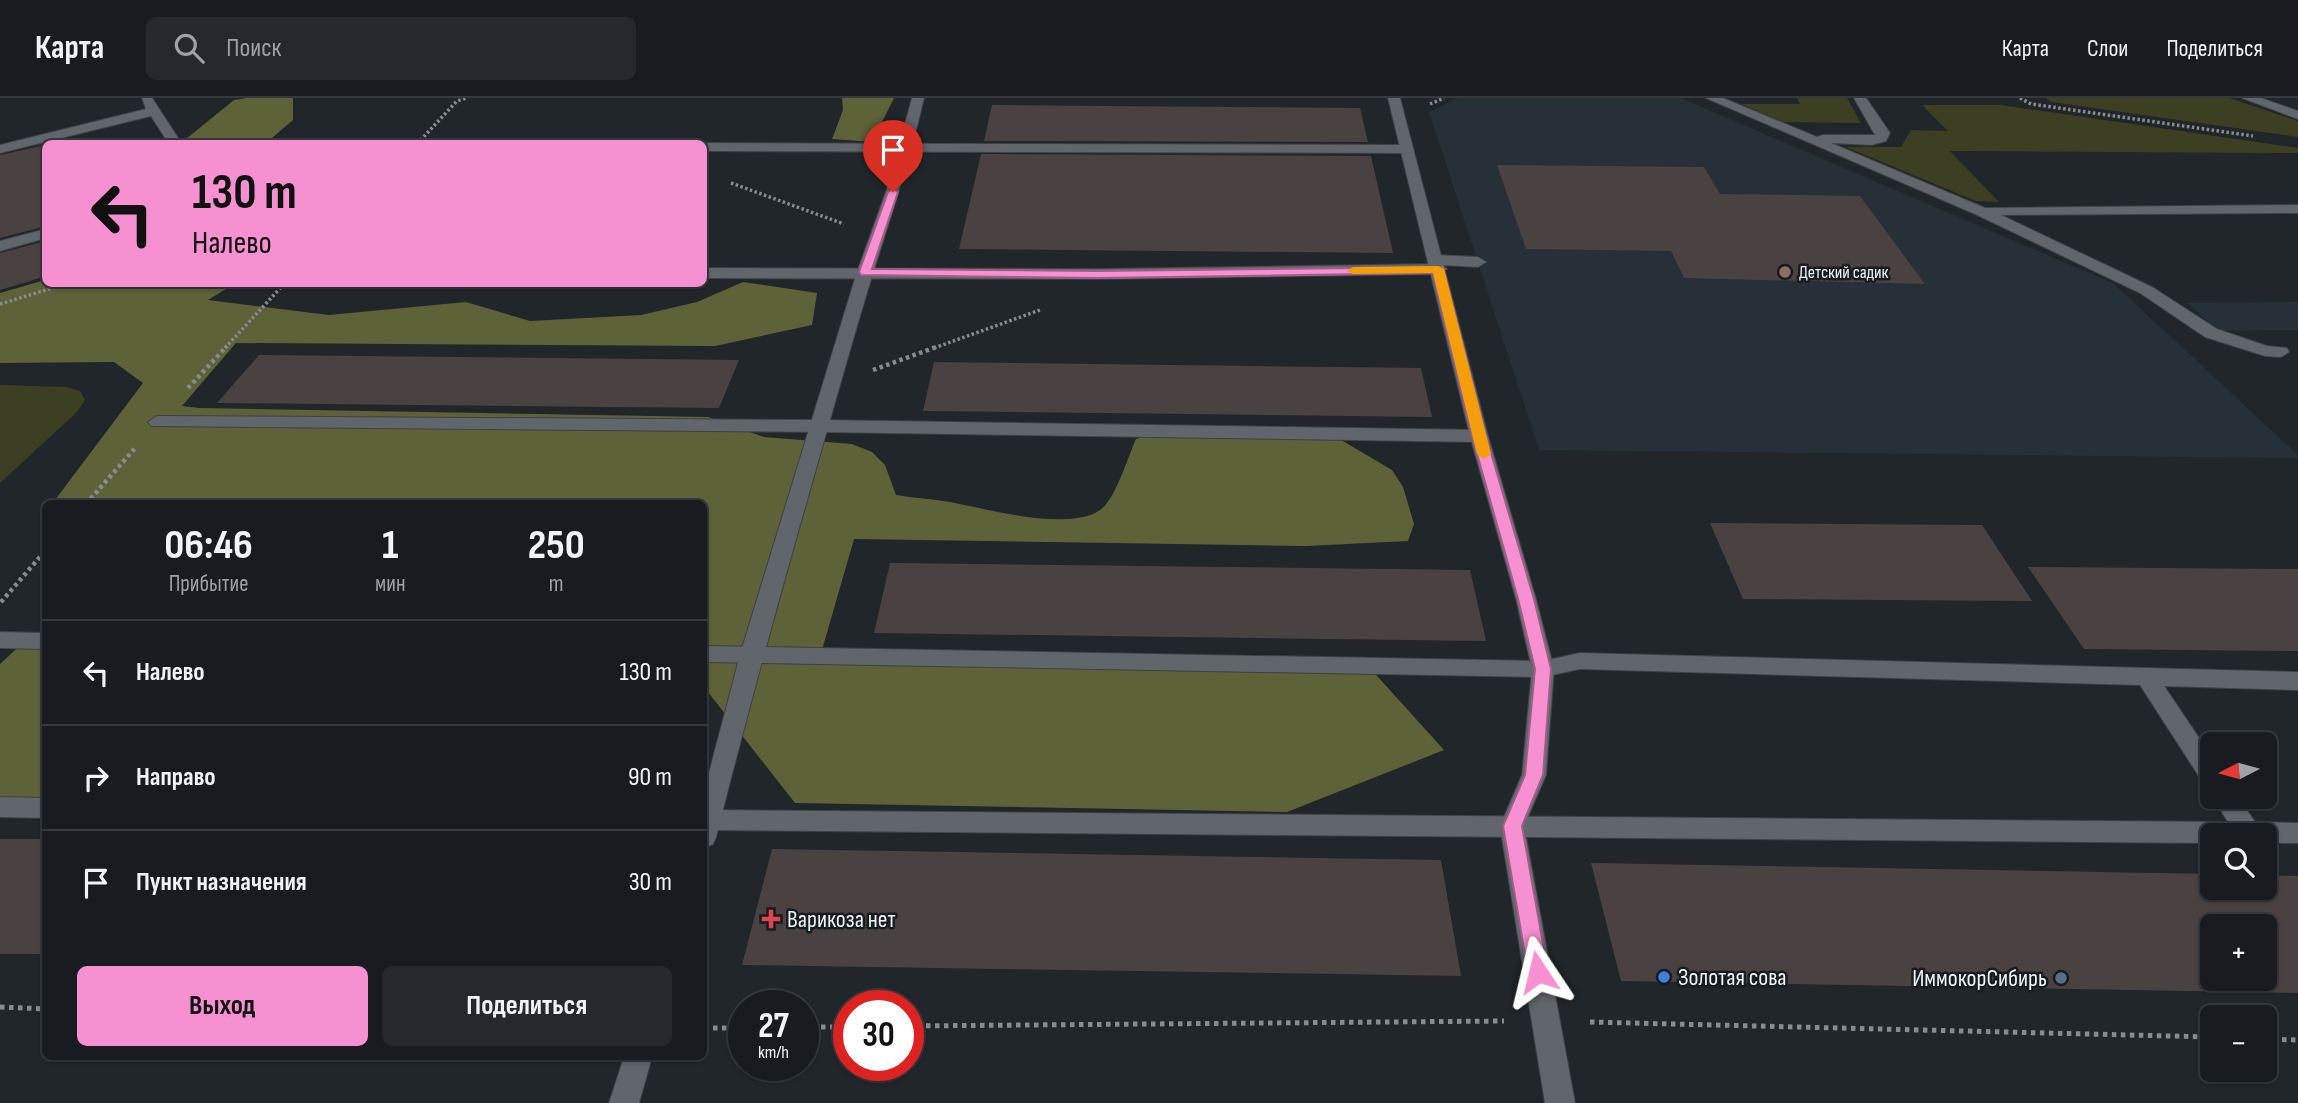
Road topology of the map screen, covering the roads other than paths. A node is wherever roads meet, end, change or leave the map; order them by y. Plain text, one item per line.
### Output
1 (145, 98) edge
2 (918, 98) edge
3 (1394, 98) edge
4 (1712, 98) edge
5 (1860, 98) edge
6 (2248, 98) edge
7 (154, 111) junction
8 (2298, 115) edge
9 (1810, 139) junction
10 (173, 140) edge
11 (707, 147) edge
12 (906, 148) junction
13 (0, 149) edge
14 (1406, 149) junction
15 (2298, 209) edge
16 (1980, 211) junction
17 (42, 234) edge
18 (0, 246) edge
19 (1478, 262) dead end
20 (1437, 265) junction
21 (865, 272) junction
22 (707, 273) edge
23 (2281, 352) dead end
24 (157, 422) dead end
25 (821, 426) junction
26 (1479, 436) junction
27 (0, 640) edge
28 (42, 641) edge
29 (707, 654) edge
30 (751, 655) junction
31 (1543, 669) junction
32 (2147, 678) junction
33 (2298, 681) edge
34 (2200, 759) edge
35 (0, 807) edge
36 (42, 808) edge
37 (707, 819) edge
38 (707, 826) edge
39 (1512, 826) junction
40 (2200, 831) edge
41 (2277, 832) edge
42 (2298, 833) edge
43 (637, 1060) edge
44 (624, 1103) edge
45 (1560, 1103) edge

1 - 7 street
2 - 12 street
3 - 14 street
4 - 9 street
5 - 9 street
6 - 8 street
7 - 10 street
7 - 13 street
9 - 16 street
11 - 12 street
12 - 14 street
12 - 21 street
14 - 20 street
15 - 16 street
16 - 23 street
17 - 18 street
19 - 20 street
20 - 21 street
20 - 26 street
21 - 22 street
21 - 25 street
24 - 25 street
25 - 26 street
25 - 30 street
26 - 31 street
27 - 28 street
29 - 30 street
30 - 31 street
30 - 37 street
31 - 32 street
31 - 39 street
32 - 33 street
32 - 34 street
35 - 36 street
38 - 39 street
39 - 40 street
39 - 45 street
41 - 42 street
43 - 44 street

